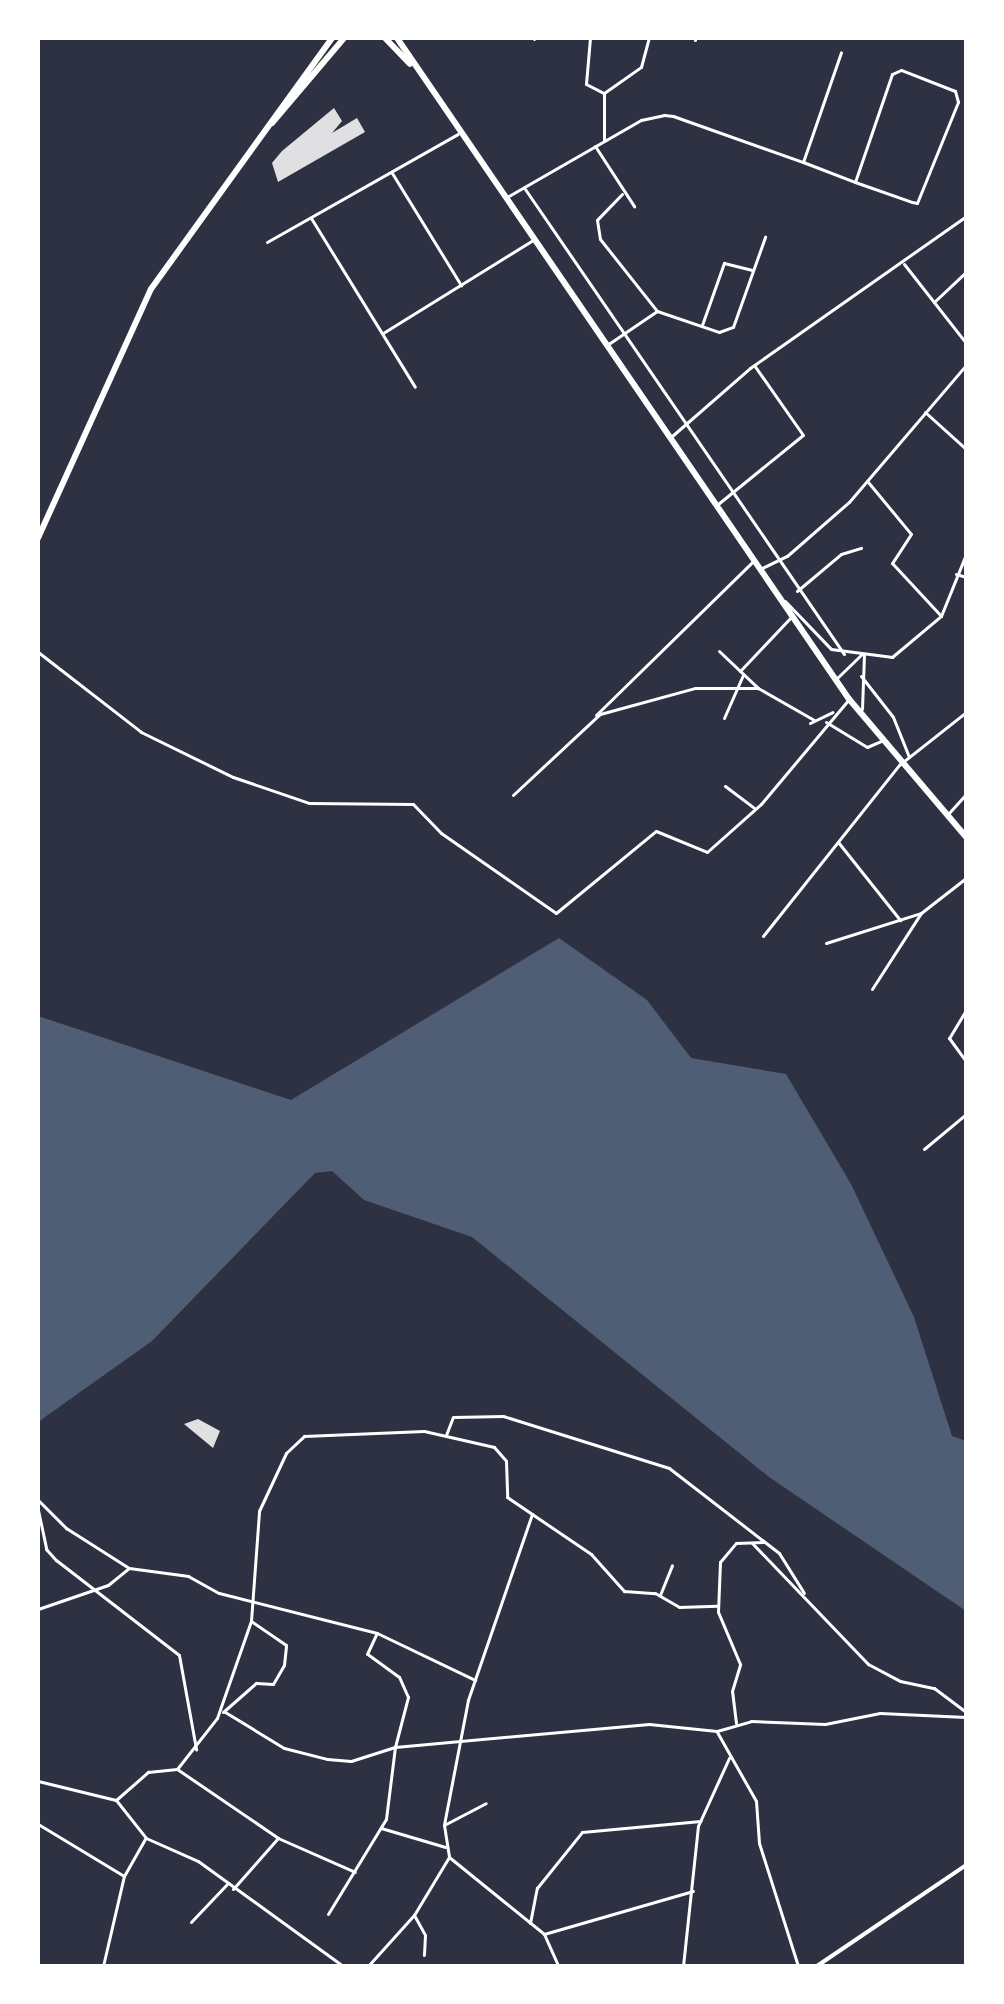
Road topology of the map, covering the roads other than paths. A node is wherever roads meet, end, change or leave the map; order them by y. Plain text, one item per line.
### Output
1 (332, 38) edge
2 (347, 38) edge
3 (397, 38) edge
4 (590, 38) edge
5 (649, 38) edge
6 (385, 40) edge
7 (841, 52) dead end
8 (410, 64) junction
9 (604, 93) junction
10 (266, 129) junction
11 (458, 134) junction
12 (604, 141) junction
13 (595, 146) junction
14 (803, 162) junction
15 (392, 173) junction
16 (855, 182) junction
17 (524, 188) junction
18 (622, 194) junction
19 (504, 199) junction
20 (634, 206) dead end
21 (966, 216) edge
22 (311, 218) junction
23 (765, 237) dead end
24 (533, 240) junction
25 (267, 242) dead end
26 (904, 264) junction
27 (753, 270) junction
28 (966, 272) edge
29 (461, 285) junction
30 (934, 302) junction
31 (657, 311) junction
32 (702, 326) junction
33 (383, 333) junction
34 (622, 335) junction
35 (966, 343) edge
36 (605, 346) junction
37 (754, 365) junction
38 (966, 365) edge
39 (415, 387) dead end
40 (925, 412) junction
41 (684, 425) junction
42 (669, 438) junction
43 (966, 449) edge
44 (868, 481) junction
45 (733, 494) junction
46 (716, 506) junction
47 (38, 538) edge
48 (861, 548) dead end
49 (966, 554) edge
50 (753, 561) junction
51 (777, 562) junction
52 (759, 569) junction
53 (956, 574) junction
54 (966, 577) edge
55 (797, 591) junction
56 (778, 598) junction
57 (941, 616) junction
58 (791, 617) junction
59 (719, 651) dead end
60 (38, 652) edge
61 (844, 654) junction
62 (863, 654) junction
63 (742, 672) junction
64 (861, 676) junction
65 (835, 679) junction
66 (758, 688) junction
67 (740, 690) junction
68 (849, 699) junction
69 (837, 711) junction
70 (966, 712) edge
71 (862, 716) junction
72 (594, 717) junction
73 (724, 718) dead end
74 (826, 722) junction
75 (881, 741) junction
76 (909, 757) junction
77 (899, 765) junction
78 (725, 786) dead end
79 (966, 794) edge
80 (513, 795) dead end
81 (755, 809) junction
82 (945, 816) junction
83 (966, 837) edge
84 (838, 842) junction
85 (966, 878) edge
86 (921, 913) junction
87 (900, 920) junction
88 (763, 936) dead end
89 (826, 943) dead end
90 (872, 989) dead end
91 (966, 1010) edge
92 (966, 1061) edge
93 (966, 1114) edge
94 (924, 1149) dead end
95 (446, 1435) junction
96 (38, 1500) edge
97 (38, 1510) edge
98 (532, 1514) junction
99 (764, 1542) junction
100 (752, 1543) junction
101 (672, 1565) dead end
102 (129, 1568) junction
103 (93, 1588) junction
104 (804, 1593) junction
105 (660, 1595) junction
106 (253, 1596) junction
107 (717, 1606) junction
108 (38, 1609) edge
109 (251, 1621) junction
110 (377, 1633) junction
111 (475, 1680) junction
112 (225, 1712) junction
113 (966, 1715) edge
114 (218, 1716) junction
115 (736, 1723) junction
116 (717, 1731) junction
117 (457, 1743) junction
118 (395, 1747) junction
119 (196, 1749) junction
120 (730, 1756) junction
121 (177, 1769) junction
122 (38, 1781) edge
123 (116, 1800) junction
124 (486, 1803) dead end
125 (700, 1821) junction
126 (38, 1824) edge
127 (444, 1825) junction
128 (381, 1828) junction
129 (146, 1838) junction
130 (278, 1838) junction
131 (445, 1847) junction
132 (449, 1857) junction
133 (966, 1865) edge
134 (355, 1872) junction
135 (124, 1876) junction
136 (227, 1884) junction
137 (233, 1889) junction
138 (693, 1891) junction
139 (328, 1914) dead end
140 (414, 1915) junction
141 (191, 1922) dead end
142 (530, 1923) junction
143 (544, 1934) junction
144 (424, 1955) dead end
145 (103, 1966) edge
146 (343, 1966) edge
147 (368, 1966) edge
148 (558, 1966) edge
149 (683, 1966) edge
150 (798, 1966) edge
151 (817, 1966) edge

1 - 10 highway
2 - 10 highway
3 - 8 highway
4 - 9 street
5 - 9 street
6 - 8 highway
7 - 14 street
8 - 11 highway
9 - 12 street
10 - 47 highway
11 - 15 street
11 - 19 highway
12 - 13 street
12 - 14 street
13 - 17 street
13 - 18 street
14 - 16 street
15 - 22 street
15 - 29 street
16 - 16 street
17 - 19 street
17 - 34 street
18 - 20 street
18 - 31 street
19 - 24 highway
21 - 26 street
22 - 25 street
22 - 33 street
23 - 27 street
24 - 29 street
24 - 36 highway
26 - 30 street
26 - 37 street
27 - 32 street
27 - 32 street
28 - 30 street
29 - 33 street
30 - 35 street
31 - 32 street
31 - 34 street
33 - 39 street
34 - 36 street
34 - 41 street
36 - 42 highway
37 - 41 street
37 - 45 street
38 - 40 street
40 - 43 street
40 - 44 street
41 - 42 street
41 - 45 street
42 - 46 highway
44 - 51 street
44 - 57 street
45 - 46 street
45 - 51 street
46 - 50 highway
48 - 55 street
49 - 53 street
50 - 52 highway
50 - 72 street
51 - 52 street
51 - 55 street
52 - 56 highway
53 - 54 street
53 - 57 street
55 - 61 street
56 - 58 highway
56 - 61 street
57 - 62 street
58 - 63 street
58 - 65 highway
59 - 63 street
60 - 81 street
61 - 62 street
62 - 64 street
62 - 65 street
63 - 66 street
63 - 67 street
64 - 71 street
64 - 76 street
65 - 68 highway
66 - 67 street
66 - 69 street
67 - 72 street
67 - 73 street
68 - 69 street
68 - 71 highway
69 - 74 street
70 - 76 street
71 - 75 highway
72 - 80 street
74 - 75 street
74 - 81 street
75 - 77 highway
76 - 77 street
77 - 82 highway
77 - 84 street
78 - 81 street
79 - 82 street
82 - 83 highway
84 - 87 street
84 - 88 street
85 - 86 street
86 - 87 street
86 - 90 street
87 - 89 street
91 - 92 street
93 - 94 street
95 - 98 street
95 - 99 street
95 - 106 street
96 - 102 street
97 - 103 street
98 - 105 street
98 - 111 street
99 - 100 street
99 - 104 street
100 - 104 street
100 - 107 street
101 - 105 street
102 - 103 street
102 - 106 street
103 - 108 street
103 - 119 street
104 - 113 street
105 - 107 street
106 - 109 street
106 - 110 street
107 - 115 street
109 - 112 street
109 - 114 street
110 - 111 street
110 - 118 street
111 - 117 street
112 - 114 street
112 - 118 street
113 - 115 street
114 - 119 street
115 - 116 street
116 - 117 street
116 - 120 street
117 - 118 street
117 - 127 street
118 - 128 street
119 - 121 street
120 - 125 street
120 - 150 street
121 - 123 street
121 - 130 street
122 - 123 street
123 - 129 street
124 - 127 street
125 - 138 street
125 - 142 street
126 - 135 street
127 - 131 street
128 - 131 street
128 - 134 street
129 - 135 street
129 - 136 street
130 - 134 street
130 - 137 street
131 - 132 street
132 - 140 street
132 - 142 street
133 - 151 street
134 - 139 street
135 - 145 street
136 - 137 street
136 - 141 street
137 - 146 street
138 - 143 street
138 - 149 street
140 - 144 street
140 - 147 street
142 - 143 street
143 - 148 street

